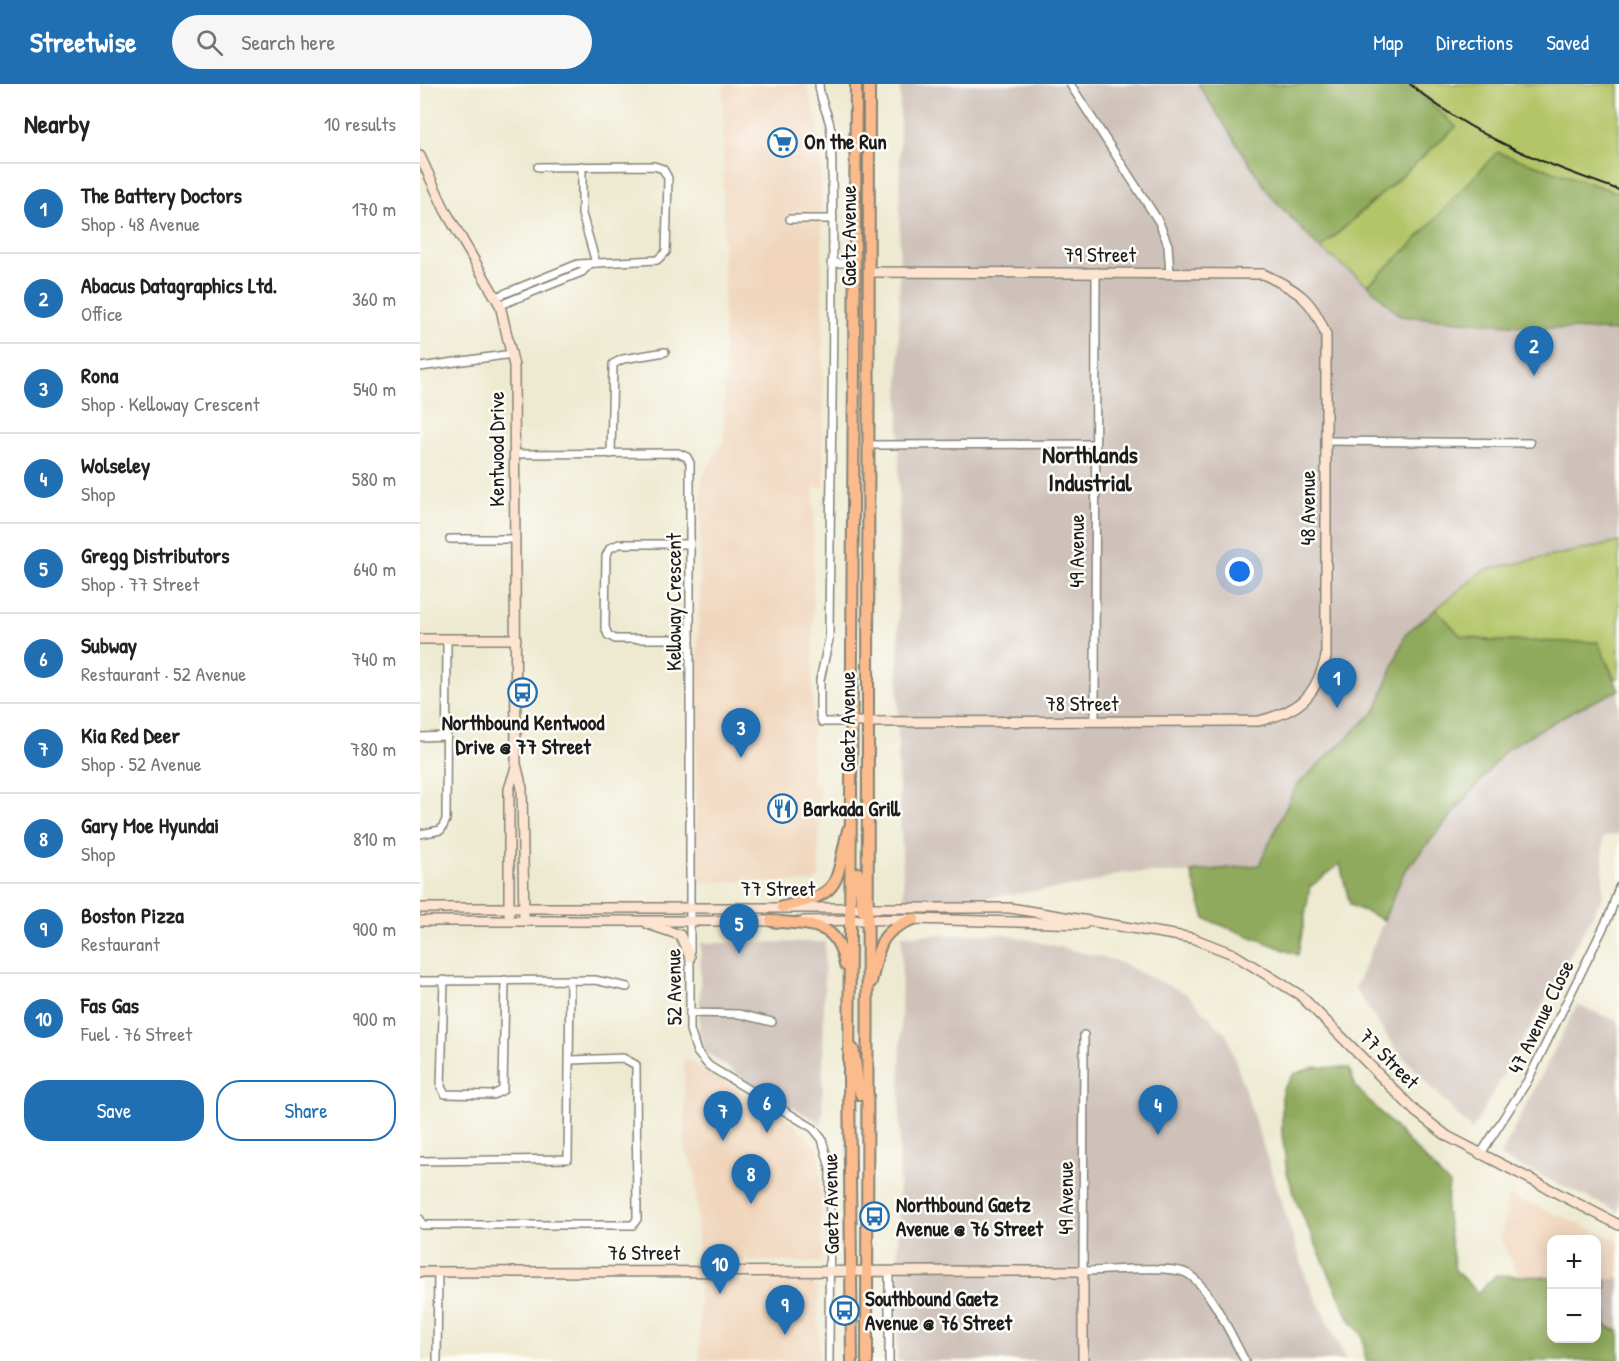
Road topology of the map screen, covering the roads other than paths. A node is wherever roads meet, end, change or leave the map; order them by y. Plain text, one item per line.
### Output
1 (819, 84) edge
2 (856, 84) edge
3 (869, 84) edge
4 (1070, 84) edge
5 (420, 156) edge
6 (582, 166) junction
7 (538, 167) dead end
8 (790, 219) dead end
9 (831, 219) junction
10 (831, 263) junction
11 (855, 263) junction
12 (593, 264) junction
13 (869, 272) junction
14 (1096, 272) junction
15 (1170, 274) junction
16 (498, 301) junction
17 (1317, 312) joint
18 (665, 352) dead end
19 (512, 354) junction
20 (420, 367) edge
21 (1326, 441) junction
22 (1530, 443) dead end
23 (1095, 444) junction
24 (869, 445) junction
25 (515, 454) junction
26 (611, 454) junction
27 (515, 538) junction
28 (450, 539) dead end
29 (690, 544) junction
30 (420, 639) edge
31 (447, 639) junction
32 (516, 639) junction
33 (690, 639) junction
34 (1305, 699) joint
35 (854, 722) junction
36 (867, 722) junction
37 (1095, 722) junction
38 (420, 736) edge
39 (447, 736) junction
40 (516, 764) junction
41 (853, 810) junction
42 (420, 834) edge
43 (1619, 887) edge
44 (523, 907) junction
45 (691, 907) junction
46 (782, 907) junction
47 (860, 907) junction
48 (420, 908) edge
49 (509, 914) junction
50 (914, 919) junction
51 (524, 920) junction
52 (691, 920) junction
53 (850, 920) junction
54 (867, 920) junction
55 (420, 921) edge
56 (637, 921) junction
57 (771, 921) junction
58 (1134, 926) junction
59 (690, 957) junction
60 (444, 980) junction
61 (505, 980) junction
62 (570, 980) junction
63 (420, 981) edge
64 (627, 987) dead end
65 (850, 992) junction
66 (867, 996) junction
67 (690, 1013) junction
68 (772, 1022) dead end
69 (1084, 1035) dead end
70 (850, 1038) junction
71 (571, 1060) junction
72 (868, 1095) junction
73 (1480, 1155) junction
74 (420, 1161) edge
75 (420, 1219) edge
76 (1619, 1225) edge
77 (1083, 1271) junction
78 (420, 1272) edge
79 (438, 1272) junction
80 (829, 1272) junction
81 (852, 1272) junction
82 (868, 1272) junction
83 (889, 1272) junction
84 (437, 1361) edge
85 (829, 1361) edge
86 (852, 1361) edge
87 (867, 1361) edge
88 (889, 1361) edge
89 (1083, 1361) edge
90 (1245, 1361) edge

1 - 9 street, Gaetz Avenue
2 - 11 main road, Gaetz Avenue
3 - 13 main road, Gaetz Avenue
4 - 15 street
5 - 16 street, Kentwood Drive
6 - 7 street
6 - 12 street
6 - 12 street
8 - 9 street
9 - 10 street, Gaetz Avenue
10 - 11 street
10 - 35 street, Gaetz Avenue
11 - 35 main road, Gaetz Avenue
12 - 16 street
13 - 14 street, 79 Street
13 - 24 main road, Gaetz Avenue
14 - 15 street, 79 Street
14 - 23 street, 49 Avenue
15 - 17 street, 79 Street
16 - 19 street, Kentwood Drive
17 - 21 street, 48 Avenue
18 - 26 street
19 - 20 street
19 - 25 street, Kentwood Drive
21 - 22 street
21 - 34 street, 48 Avenue
23 - 24 street
23 - 37 street, 49 Avenue
24 - 36 main road, Gaetz Avenue
25 - 26 street, Kelloway Crescent
25 - 27 street, Kentwood Drive
26 - 29 street, Kelloway Crescent
27 - 28 street
27 - 32 street, Kentwood Drive
29 - 33 street, Kelloway Crescent
29 - 33 street
30 - 31 street
31 - 32 street
31 - 39 street
32 - 40 street, Kentwood Drive
33 - 45 street, Kelloway Crescent
34 - 37 street, 78 Street
35 - 36 street, 78 Street
35 - 41 main road, Gaetz Avenue
36 - 37 street, 78 Street
36 - 47 main road, Gaetz Avenue
38 - 39 street
39 - 42 street
40 - 44 street, Kentwood Drive
40 - 49 street, Kentwood Drive
41 - 46 main road
41 - 47 main road, Gaetz Avenue
43 - 73 street, 47 Avenue Close
44 - 45 street, 77 Street
44 - 49 street, 77 Street
44 - 51 street, Kentwood Drive
45 - 46 street, 77 Street
45 - 52 street, Kelloway Crescent
46 - 47 street, 77 Street
47 - 53 main road, Gaetz Avenue
47 - 54 main road, Gaetz Avenue
47 - 58 street, 77 Street
48 - 49 street, 77 Street
49 - 51 street, 77 Street
49 - 55 street
50 - 54 street, 77 Street
50 - 58 street, 77 Street
50 - 66 main road
51 - 56 street, 77 Street
52 - 56 street, 77 Street
52 - 57 street, 77 Street
52 - 59 street, 52 Avenue
53 - 54 street, 77 Street
53 - 57 street, 77 Street
53 - 65 main road, Gaetz Avenue
54 - 66 main road, Gaetz Avenue
56 - 59 street
57 - 65 main road
58 - 73 street, 77 Street
59 - 67 street, 52 Avenue
60 - 61 street
60 - 61 street
60 - 63 street
61 - 62 street
62 - 64 street
62 - 71 street
65 - 70 main road, Gaetz Avenue
66 - 72 main road, Gaetz Avenue
67 - 68 street
67 - 80 street, 52 Avenue
69 - 77 street, 49 Avenue
70 - 72 main road
70 - 81 main road, Gaetz Avenue
71 - 74 street
71 - 75 street
72 - 82 main road, Gaetz Avenue
73 - 76 street, 77 Street
77 - 83 street, 76 Street
77 - 89 street, 49 Avenue
77 - 90 street
78 - 79 street, 76 Street
79 - 80 street, 76 Street
79 - 84 street
80 - 81 street, 76 Street
80 - 85 street, 52 Avenue
81 - 82 street, 76 Street
81 - 86 main road, Gaetz Avenue
82 - 83 street, 76 Street
82 - 87 main road, Gaetz Avenue
83 - 88 street

